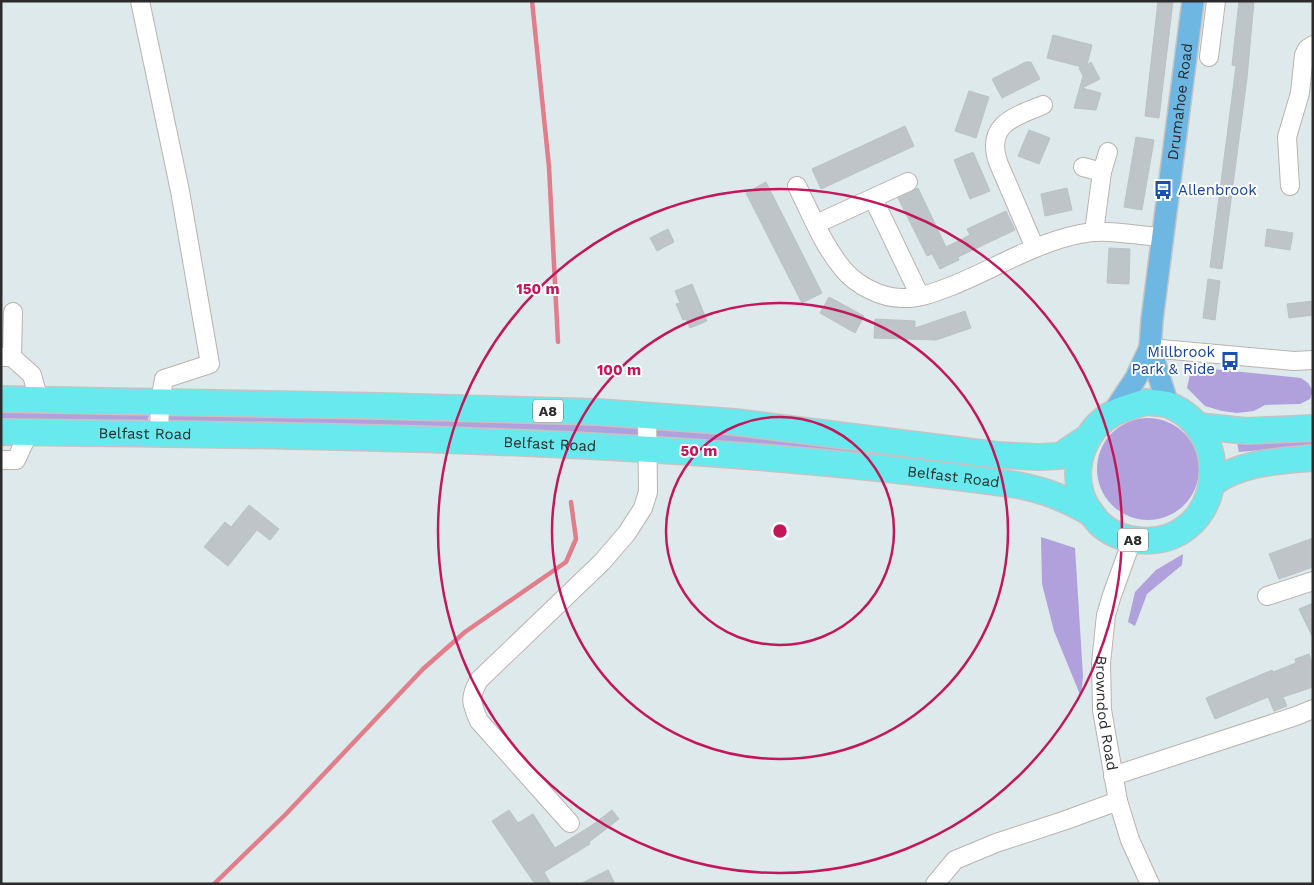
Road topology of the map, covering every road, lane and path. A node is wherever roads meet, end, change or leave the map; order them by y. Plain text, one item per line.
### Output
1 (140, 1) edge
2 (1193, 1) edge
3 (1216, 1) edge
4 (1188, 36) junction
5 (1211, 40) junction
6 (1313, 44) edge
7 (1209, 57) dead end
8 (1043, 105) dead end
9 (1108, 152) dead end
10 (1083, 167) dead end
11 (1102, 172) junction
12 (908, 182) dead end
13 (797, 186) dead end
14 (1290, 186) dead end
15 (873, 198) junction
16 (816, 224) junction
17 (1094, 232) junction
18 (1163, 237) junction
19 (1035, 248) junction
20 (920, 296) junction
21 (13, 312) dead end
22 (1150, 348) junction
23 (7, 357) edge
24 (1313, 360) edge
25 (1, 399) edge
26 (39, 400) junction
27 (160, 401) junction
28 (1168, 405) junction
29 (1114, 413) junction
30 (647, 416) junction
31 (1308, 423) edge
32 (1198, 426) junction
33 (1, 432) edge
34 (29, 432) junction
35 (159, 434) junction
36 (1087, 438) junction
37 (646, 450) junction
38 (1313, 458) edge
39 (1, 460) edge
40 (1213, 483) junction
41 (1091, 513) junction
42 (1132, 540) junction
43 (1313, 581) edge
44 (1267, 596) dead end
45 (1313, 710) edge
46 (1113, 776) junction
47 (1118, 801) junction
48 (570, 823) dead end
49 (934, 884) edge
50 (1150, 884) edge

1 - 27 street
2 - 4 main road, Drumahoe Road
3 - 5 street, Drumahoe Road
4 - 5 street, Drumahoe Road
4 - 18 main road, Drumahoe Road
5 - 7 street, Drumahoe Road
6 - 14 street
8 - 19 street
9 - 11 street
10 - 11 street
11 - 17 street
12 - 15 street
13 - 16 street
15 - 16 street
15 - 20 street
16 - 20 street
17 - 18 street
17 - 19 street
18 - 22 main road, Drumahoe Road
19 - 20 street
21 - 23 street
22 - 24 street
22 - 28 main road, Drumahoe Road
22 - 29 main road, Drumahoe Road
23 - 26 street
25 - 26 highway, Belfast Road / A8
26 - 27 highway, Belfast Road / A8
27 - 30 highway, Belfast Road / A8
27 - 35 street
28 - 29 highway, A8
28 - 32 highway, A8
29 - 36 highway, A8
30 - 36 highway, Belfast Road / A8
30 - 37 street
31 - 32 highway
32 - 40 highway, A8
33 - 34 highway, Belfast Road / A8
34 - 35 highway, Belfast Road / A8
34 - 39 street
35 - 37 highway, Belfast Road / A8
36 - 41 highway, A8
37 - 41 highway, Belfast Road / A8
37 - 48 street
38 - 40 highway
40 - 42 highway, A8
41 - 42 highway, A8
42 - 46 street, Browndod Road
43 - 44 street
45 - 46 street
46 - 47 street, Browndod Road
47 - 49 street
47 - 50 street, Browndod Road

